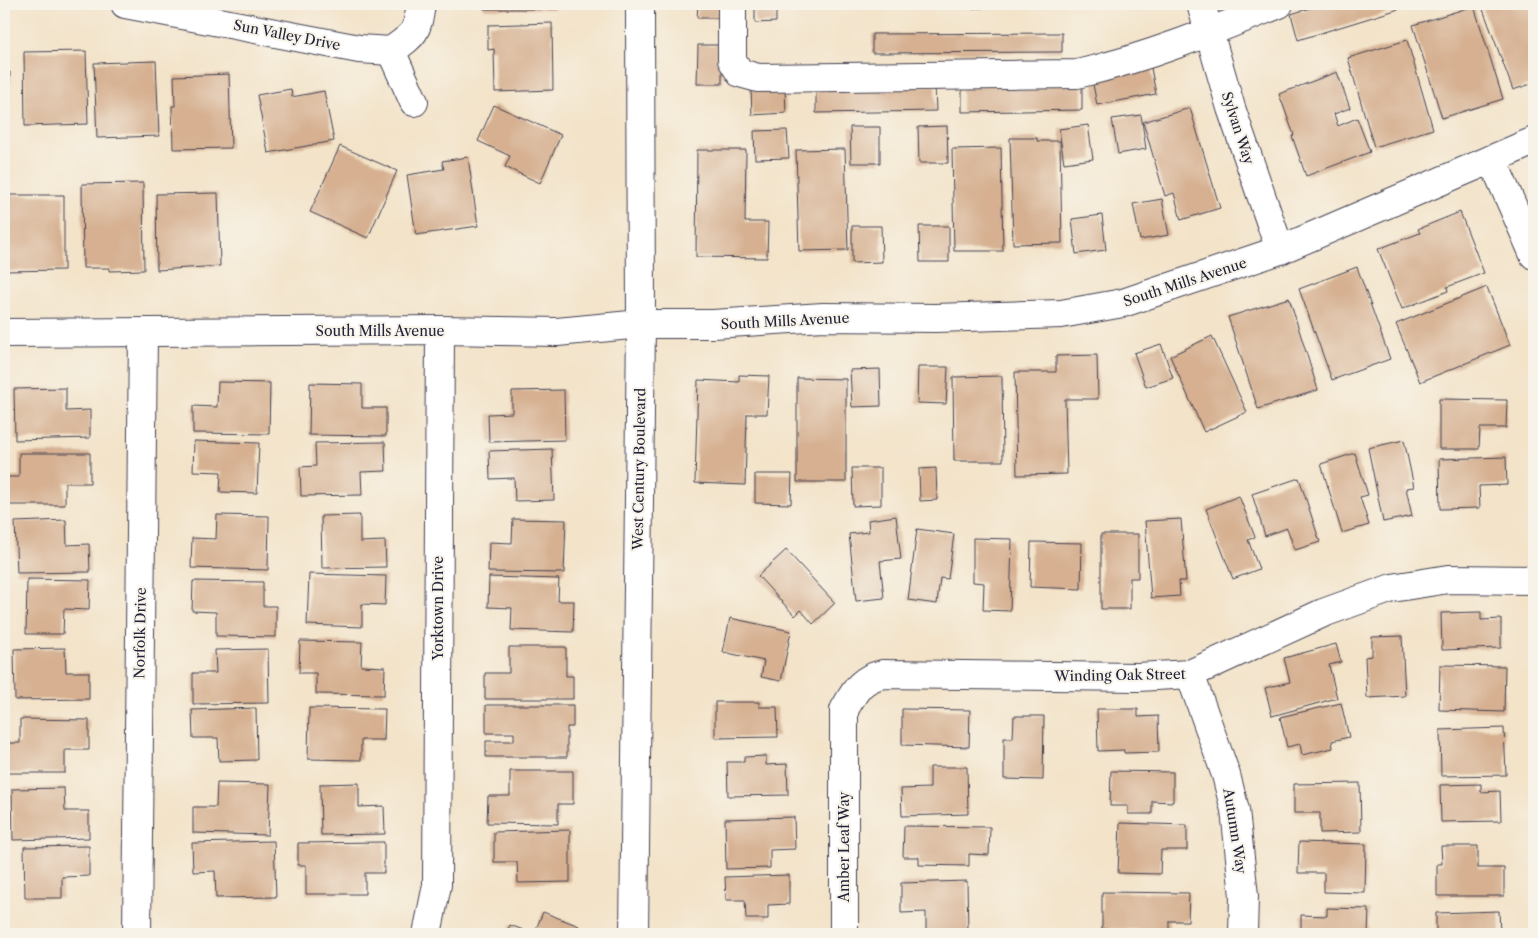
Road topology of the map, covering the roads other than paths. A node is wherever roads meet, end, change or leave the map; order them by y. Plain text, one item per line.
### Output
1 (125, 4) edge
2 (421, 4) edge
3 (640, 4) edge
4 (732, 4) edge
5 (1201, 4) edge
6 (1278, 4) edge
7 (1209, 32) junction
8 (391, 51) junction
9 (414, 102) dead end
10 (1534, 141) edge
11 (1492, 159) junction
12 (1280, 250) junction
13 (1534, 255) edge
14 (641, 324) junction
15 (440, 330) junction
16 (4, 333) edge
17 (143, 333) junction
18 (1534, 580) edge
19 (1190, 674) junction
20 (844, 759) joint
21 (137, 934) edge
22 (427, 934) edge
23 (634, 934) edge
24 (844, 934) edge
25 (1243, 934) edge

1 - 8 street, Sun Valley Drive
2 - 8 street
3 - 14 street, West Century Boulevard
4 - 7 street
5 - 7 street, Sylvan Way
6 - 7 street
7 - 12 street, Sylvan Way
8 - 9 street
10 - 11 street, South Mills Avenue
11 - 12 street, South Mills Avenue
11 - 13 street
12 - 14 street, South Mills Avenue
14 - 15 street, South Mills Avenue
14 - 23 street, West Century Boulevard
15 - 17 street, South Mills Avenue
15 - 22 street, Yorktown Drive
16 - 17 street, South Mills Avenue
17 - 21 street, Norfolk Drive
18 - 19 street, Winding Oak Street
19 - 20 street, Winding Oak Street
19 - 25 street, Autumn Way
20 - 24 street, Amber Leaf Way

